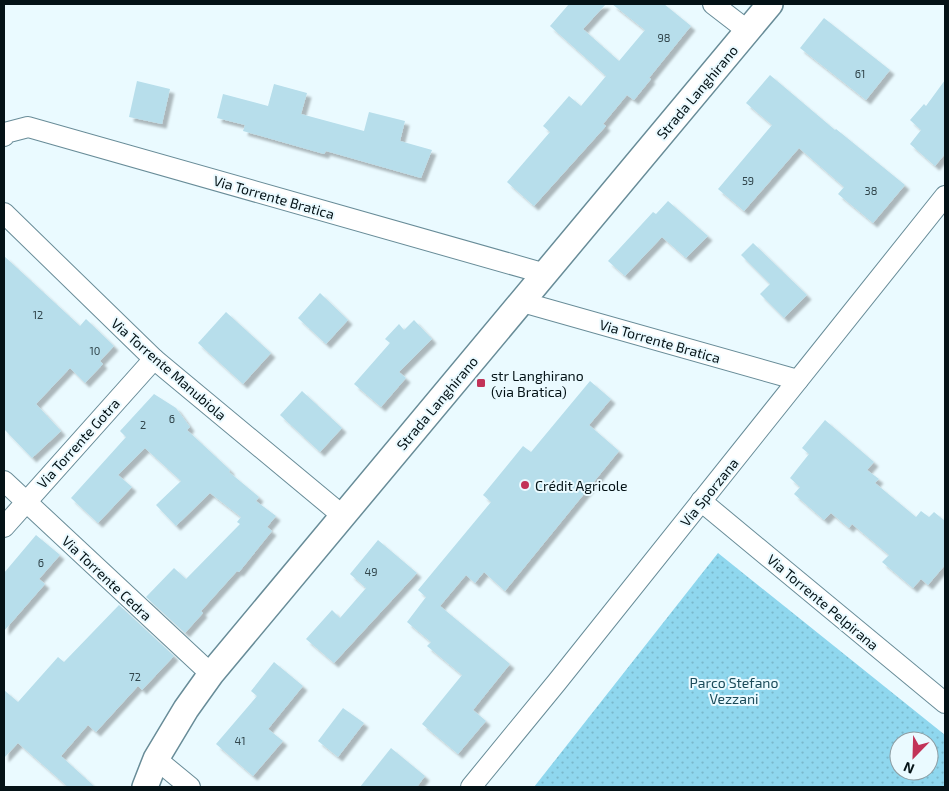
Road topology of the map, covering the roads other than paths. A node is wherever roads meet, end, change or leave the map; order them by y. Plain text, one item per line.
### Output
1 (713, 4) edge
2 (770, 4) edge
3 (748, 31) junction
4 (4, 136) edge
5 (945, 196) edge
6 (4, 213) edge
7 (546, 274) junction
8 (522, 302) junction
9 (154, 359) junction
10 (798, 380) junction
11 (4, 481) edge
12 (701, 501) junction
13 (25, 502) junction
14 (342, 516) junction
15 (4, 527) edge
16 (211, 674) junction
17 (944, 700) edge
18 (156, 759) junction
19 (145, 787) edge
20 (190, 787) edge
21 (471, 787) edge

1 - 3 street, Strada Langhirano
2 - 3 street, Strada Langhirano
3 - 7 street, Strada Langhirano
4 - 7 street, Via Torrente Bratica
5 - 10 street, Via Sporzana
6 - 9 street, Via Torrente Manubiola
7 - 8 street, Strada Langhirano
8 - 10 street, Via Torrente Bratica
8 - 14 street, Strada Langhirano
9 - 13 street, Via Torrente Gotra
9 - 14 street, Via Torrente Manubiola
10 - 12 street, Via Sporzana
11 - 13 street, Via Torrente Cedra
12 - 17 street, Via Torrente Pelpirana
12 - 21 street, Via Sporzana
13 - 15 street, Via Torrente Gotra
13 - 16 street, Via Torrente Cedra
14 - 16 street, Strada Langhirano
16 - 18 street, Strada Langhirano
18 - 19 street, Strada Langhirano
18 - 20 street

